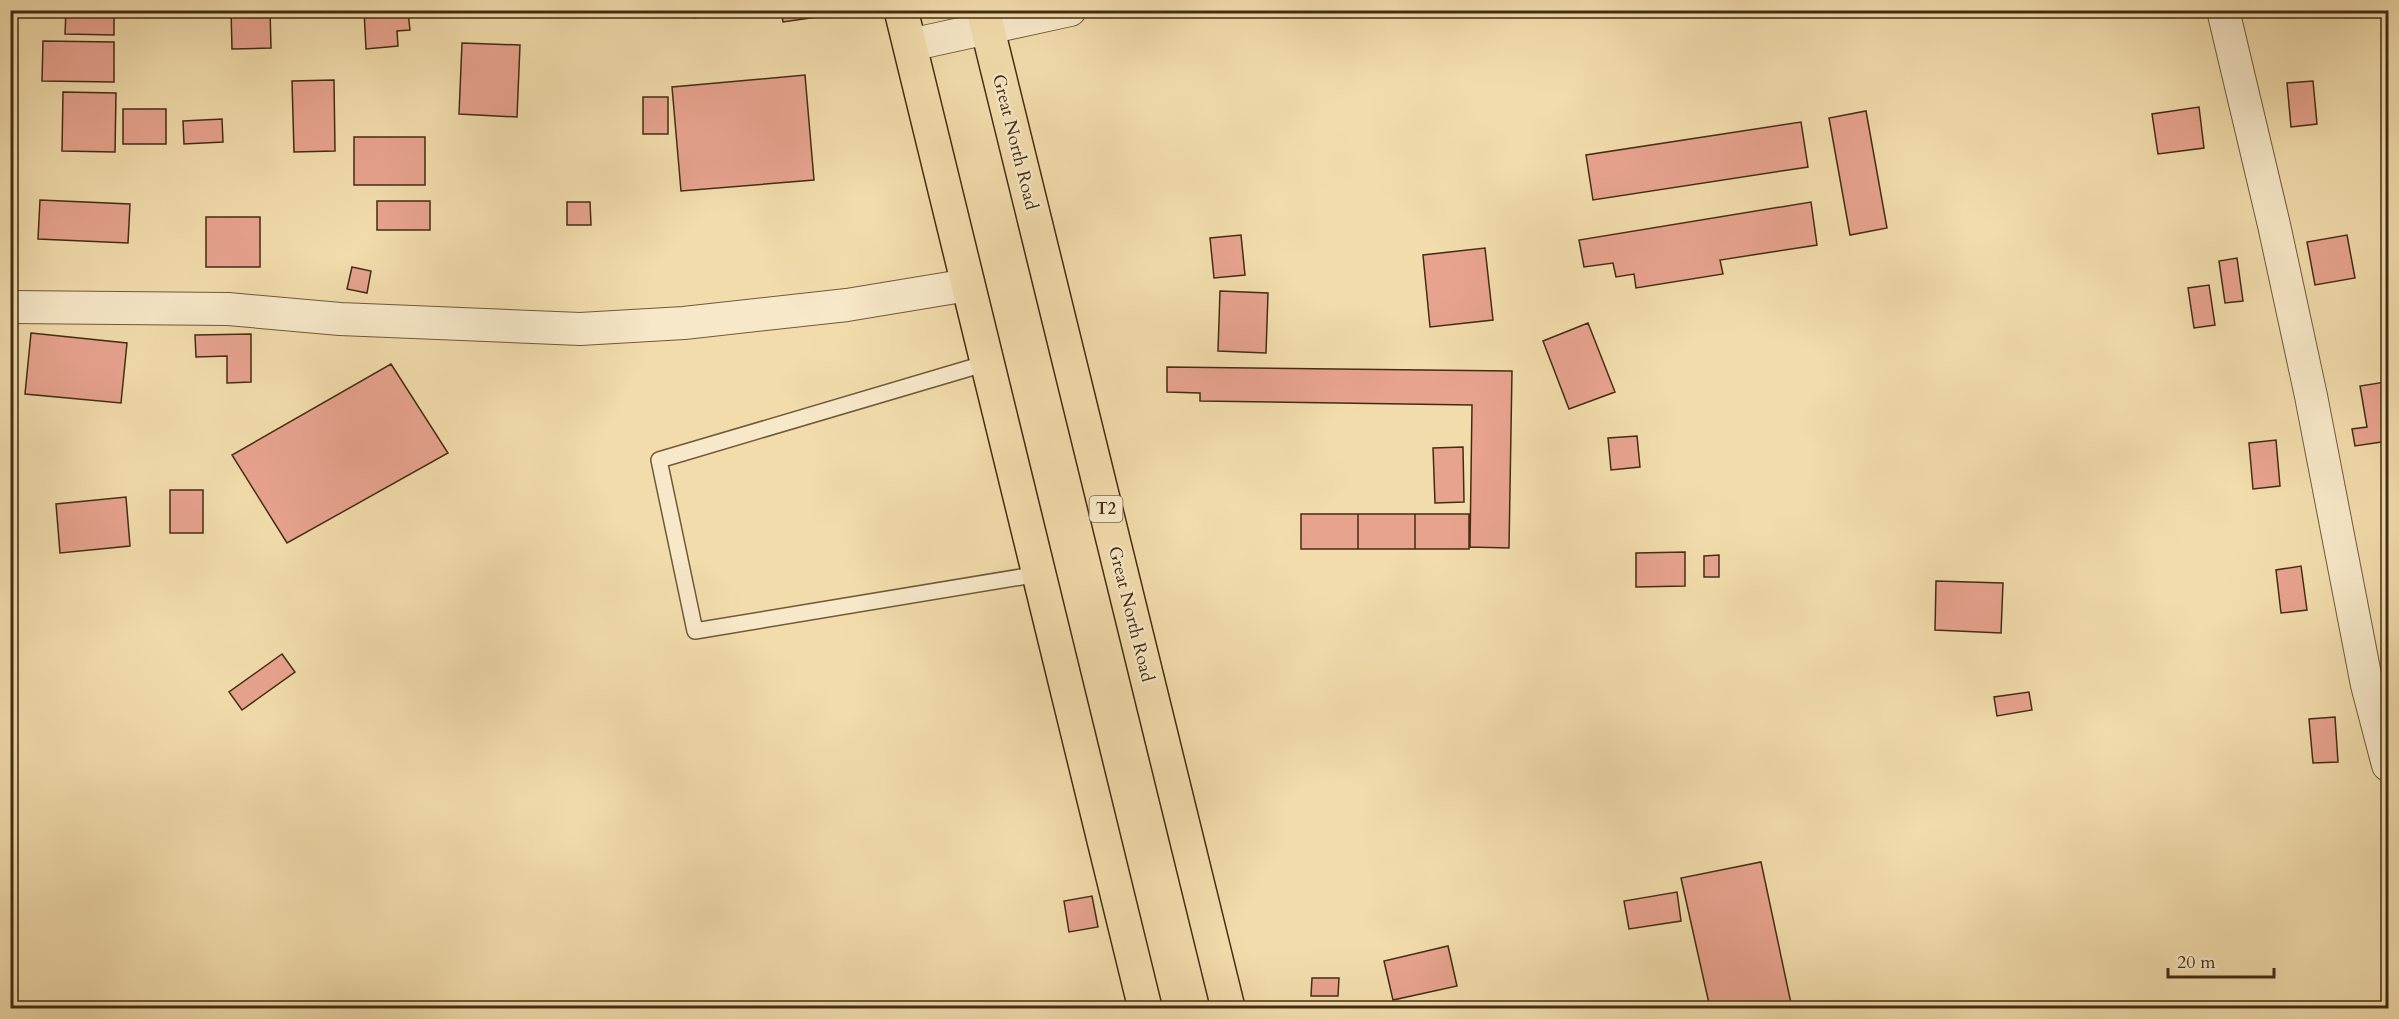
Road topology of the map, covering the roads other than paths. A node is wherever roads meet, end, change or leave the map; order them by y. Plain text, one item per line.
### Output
1 (901, 10) edge
2 (1070, 10) edge
3 (2223, 10) edge
4 (985, 19) edge
5 (909, 45) junction
6 (968, 285) junction
7 (10, 307) edge
8 (987, 363) junction
9 (1039, 574) junction
10 (2388, 765) edge
11 (1145, 1008) edge
12 (1228, 1008) edge

1 - 5 highway
2 - 4 street
3 - 10 street
4 - 5 street
4 - 12 highway, Great North Road / T2
5 - 6 highway
6 - 7 street
6 - 8 highway
8 - 9 highway
8 - 9 lane
9 - 11 highway

